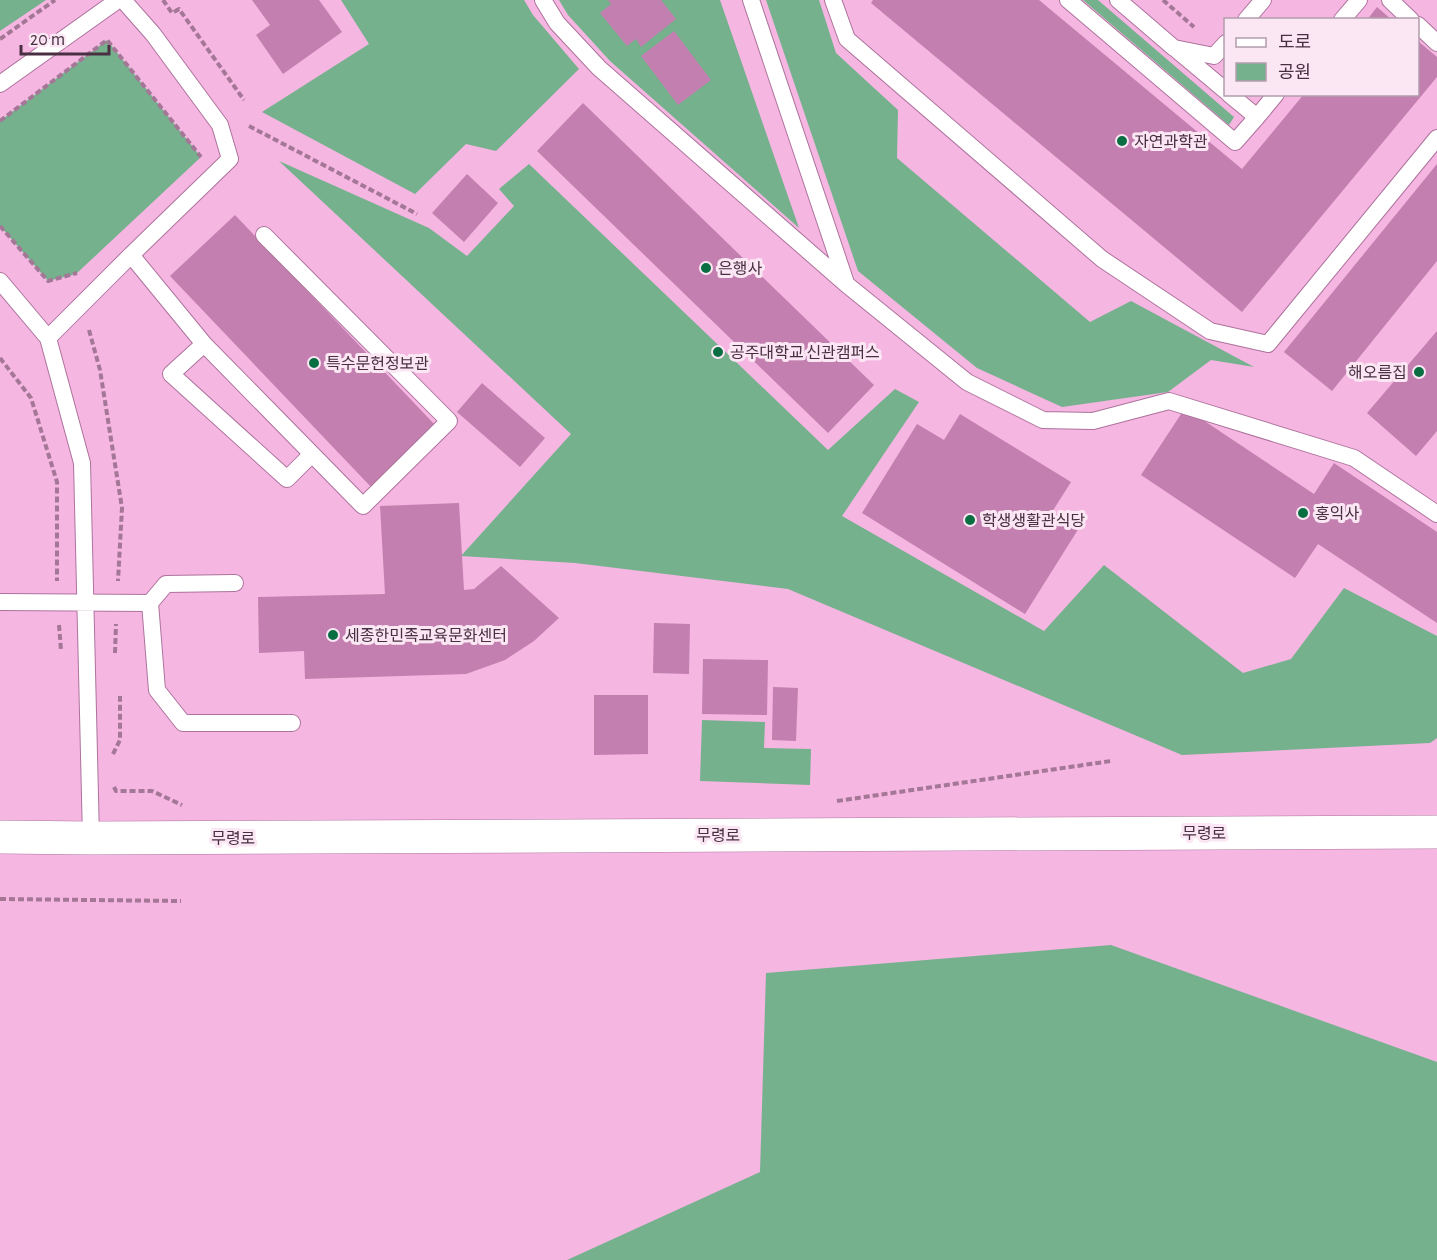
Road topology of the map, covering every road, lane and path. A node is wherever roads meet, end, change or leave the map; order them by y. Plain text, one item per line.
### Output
1 (56, 0) edge
2 (118, 0) edge
3 (123, 0) edge
4 (163, 0) edge
5 (543, 0) edge
6 (751, 0) edge
7 (833, 0) edge
8 (1068, 0) edge
9 (1118, 0) edge
10 (1162, 0) edge
11 (1263, 0) edge
12 (1359, 0) edge
13 (1390, 0) edge
14 (1248, 18) edge
15 (1344, 18) edge
16 (1409, 18) edge
17 (1419, 26) edge
18 (1202, 34) dead end
19 (0, 39) edge
20 (1437, 43) edge
21 (1224, 45) edge
22 (1174, 48) junction
23 (0, 84) edge
24 (1224, 89) edge
25 (1231, 96) edge
26 (1274, 96) edge
27 (244, 100) dead end
28 (1257, 117) junction
29 (0, 121) edge
30 (249, 126) dead end
31 (1437, 138) edge
32 (201, 157) dead end
33 (417, 214) dead end
34 (0, 226) edge
35 (264, 235) dead end
36 (131, 255) junction
37 (84, 266) dead end
38 (0, 280) edge
39 (846, 284) junction
40 (89, 330) dead end
41 (48, 338) junction
42 (204, 344) junction
43 (0, 358) edge
44 (312, 453) junction
45 (1437, 514) edge
46 (235, 583) dead end
47 (0, 602) edge
48 (57, 602) junction
49 (85, 603) junction
50 (117, 603) junction
51 (150, 603) junction
52 (115, 653) dead end
53 (61, 657) dead end
54 (120, 696) dead end
55 (292, 723) dead end
56 (110, 760) dead end
57 (1111, 761) dead end
58 (110, 781) dead end
59 (837, 801) dead end
60 (187, 808) dead end
61 (1437, 832) edge
62 (0, 837) edge
63 (91, 838) junction
64 (0, 899) edge
65 (181, 901) dead end

1 - 19 path
2 - 23 lane
3 - 36 lane
4 - 27 path
5 - 39 lane
6 - 39 lane
7 - 31 lane
8 - 28 lane
9 - 22 lane
10 - 18 path
11 - 14 lane
12 - 15 lane
13 - 16 lane
17 - 20 lane
21 - 22 lane
22 - 24 lane
25 - 28 lane
26 - 28 lane
29 - 32 path
30 - 33 path
34 - 37 path
35 - 44 lane
36 - 41 lane
36 - 42 lane
38 - 41 lane
39 - 45 lane
40 - 50 path
41 - 49 lane
42 - 44 lane
42 - 44 lane
43 - 48 path
46 - 51 lane
47 - 48 lane
48 - 49 lane
48 - 53 path
49 - 50 lane
49 - 63 lane
50 - 51 lane
50 - 52 path
51 - 55 lane
54 - 56 path
57 - 59 path
58 - 60 path
61 - 63 main road, 무령로
62 - 63 main road, 무령로
64 - 65 path

